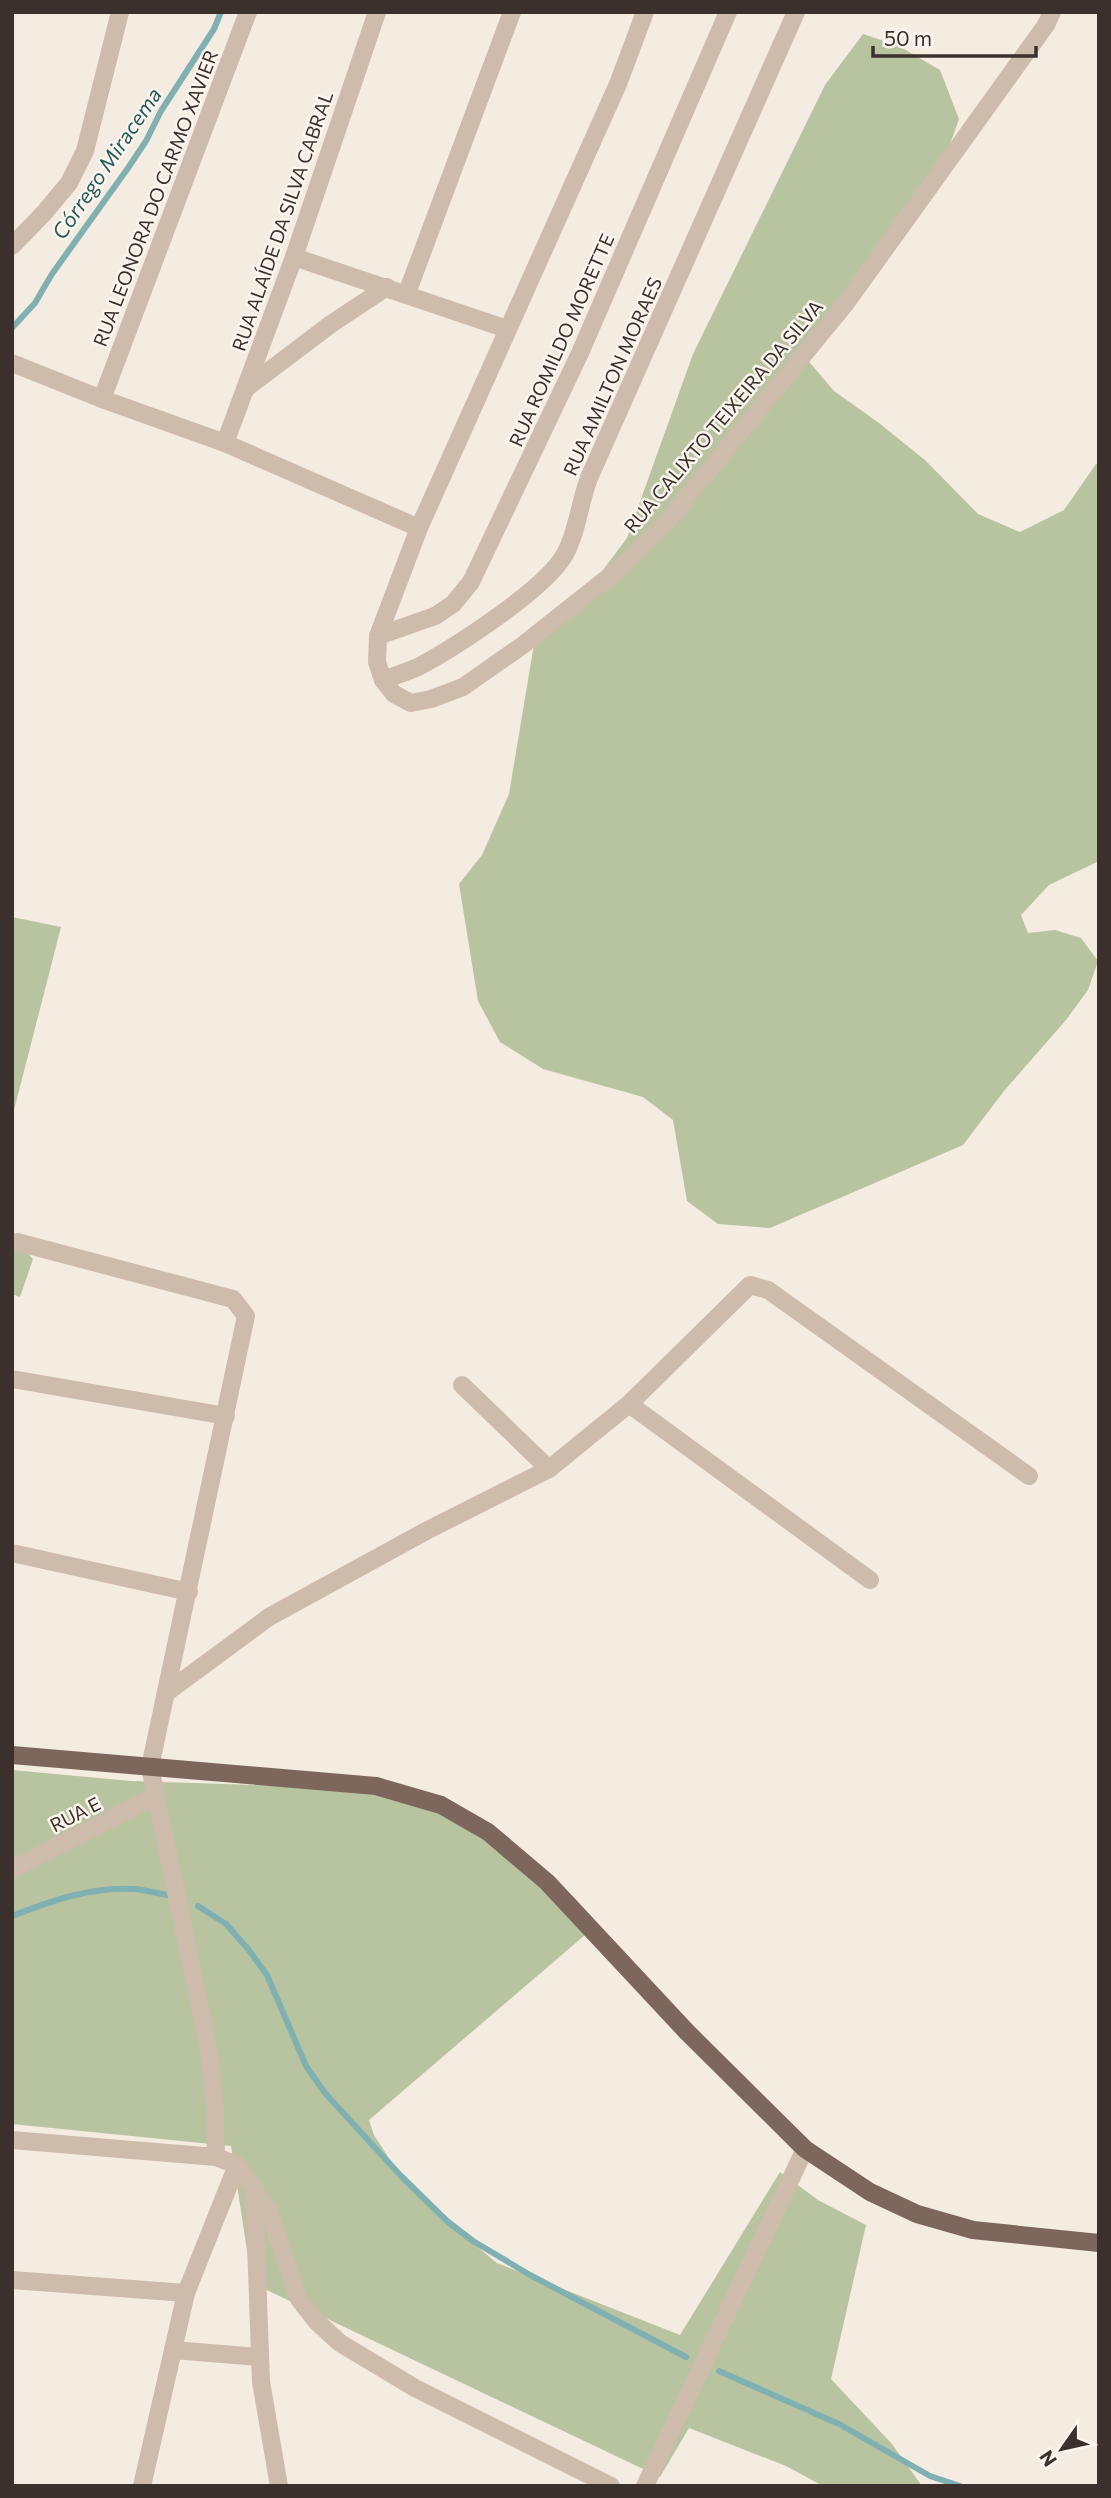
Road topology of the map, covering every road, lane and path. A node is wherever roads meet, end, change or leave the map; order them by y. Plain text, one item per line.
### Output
1 (120, 12) edge
2 (248, 12) edge
3 (377, 12) edge
4 (512, 12) edge
5 (645, 12) edge
6 (728, 12) edge
7 (796, 12) edge
8 (1052, 12) edge
9 (12, 246) edge
10 (294, 257) junction
11 (387, 287) junction
12 (407, 293) junction
13 (507, 329) junction
14 (12, 363) edge
15 (245, 389) junction
16 (102, 399) junction
17 (225, 443) junction
18 (419, 528) junction
19 (378, 636) junction
20 (383, 680) junction
21 (12, 1243) edge
22 (12, 1379) edge
23 (462, 1385) dead end
24 (629, 1404) junction
25 (226, 1416) junction
26 (549, 1469) junction
27 (1029, 1476) dead end
28 (12, 1553) edge
29 (870, 1580) dead end
30 (188, 1591) junction
31 (166, 1693) junction
32 (12, 1755) edge
33 (150, 1767) junction
34 (156, 1796) junction
35 (12, 1869) edge
36 (12, 2140) edge
37 (804, 2150) junction
38 (216, 2157) junction
39 (237, 2165) junction
40 (254, 2189) junction
41 (1099, 2243) edge
42 (12, 2280) edge
43 (186, 2293) junction
44 (173, 2350) junction
45 (260, 2357) junction
46 (142, 2486) edge
47 (279, 2486) edge
48 (611, 2486) edge
49 (645, 2486) edge

1 - 9 street
2 - 16 street, RUA LEONORA DO CARMO XAVIER
3 - 10 street, RUA ALAÍDE DA SILVA CABRAL
4 - 12 street
5 - 13 street
6 - 19 street, RUA ROMILDO MORETTE
7 - 20 street, RUA AMILTON MORAES
8 - 20 street, RUA CALIXTO TEIXEIRA DA SILVA
10 - 11 street
10 - 15 street, RUA ALAÍDE DA SILVA CABRAL
11 - 12 street
11 - 15 street
12 - 13 street
13 - 18 street
14 - 16 street
15 - 17 street, RUA ALAÍDE DA SILVA CABRAL
16 - 17 street
17 - 18 street
18 - 19 street
19 - 20 street
21 - 25 street
22 - 25 street
23 - 26 street
24 - 26 street
24 - 27 street
24 - 29 street
25 - 30 street
26 - 31 street
28 - 30 street
30 - 31 street
31 - 33 street
32 - 33 main road
33 - 34 street
33 - 37 main road
34 - 35 street, RUA E
34 - 38 street
36 - 38 street
37 - 41 main road
37 - 49 street
38 - 39 street
39 - 40 street
39 - 43 street
40 - 45 street
40 - 48 street
42 - 43 street
43 - 44 street
44 - 45 street
44 - 46 street
45 - 47 street

